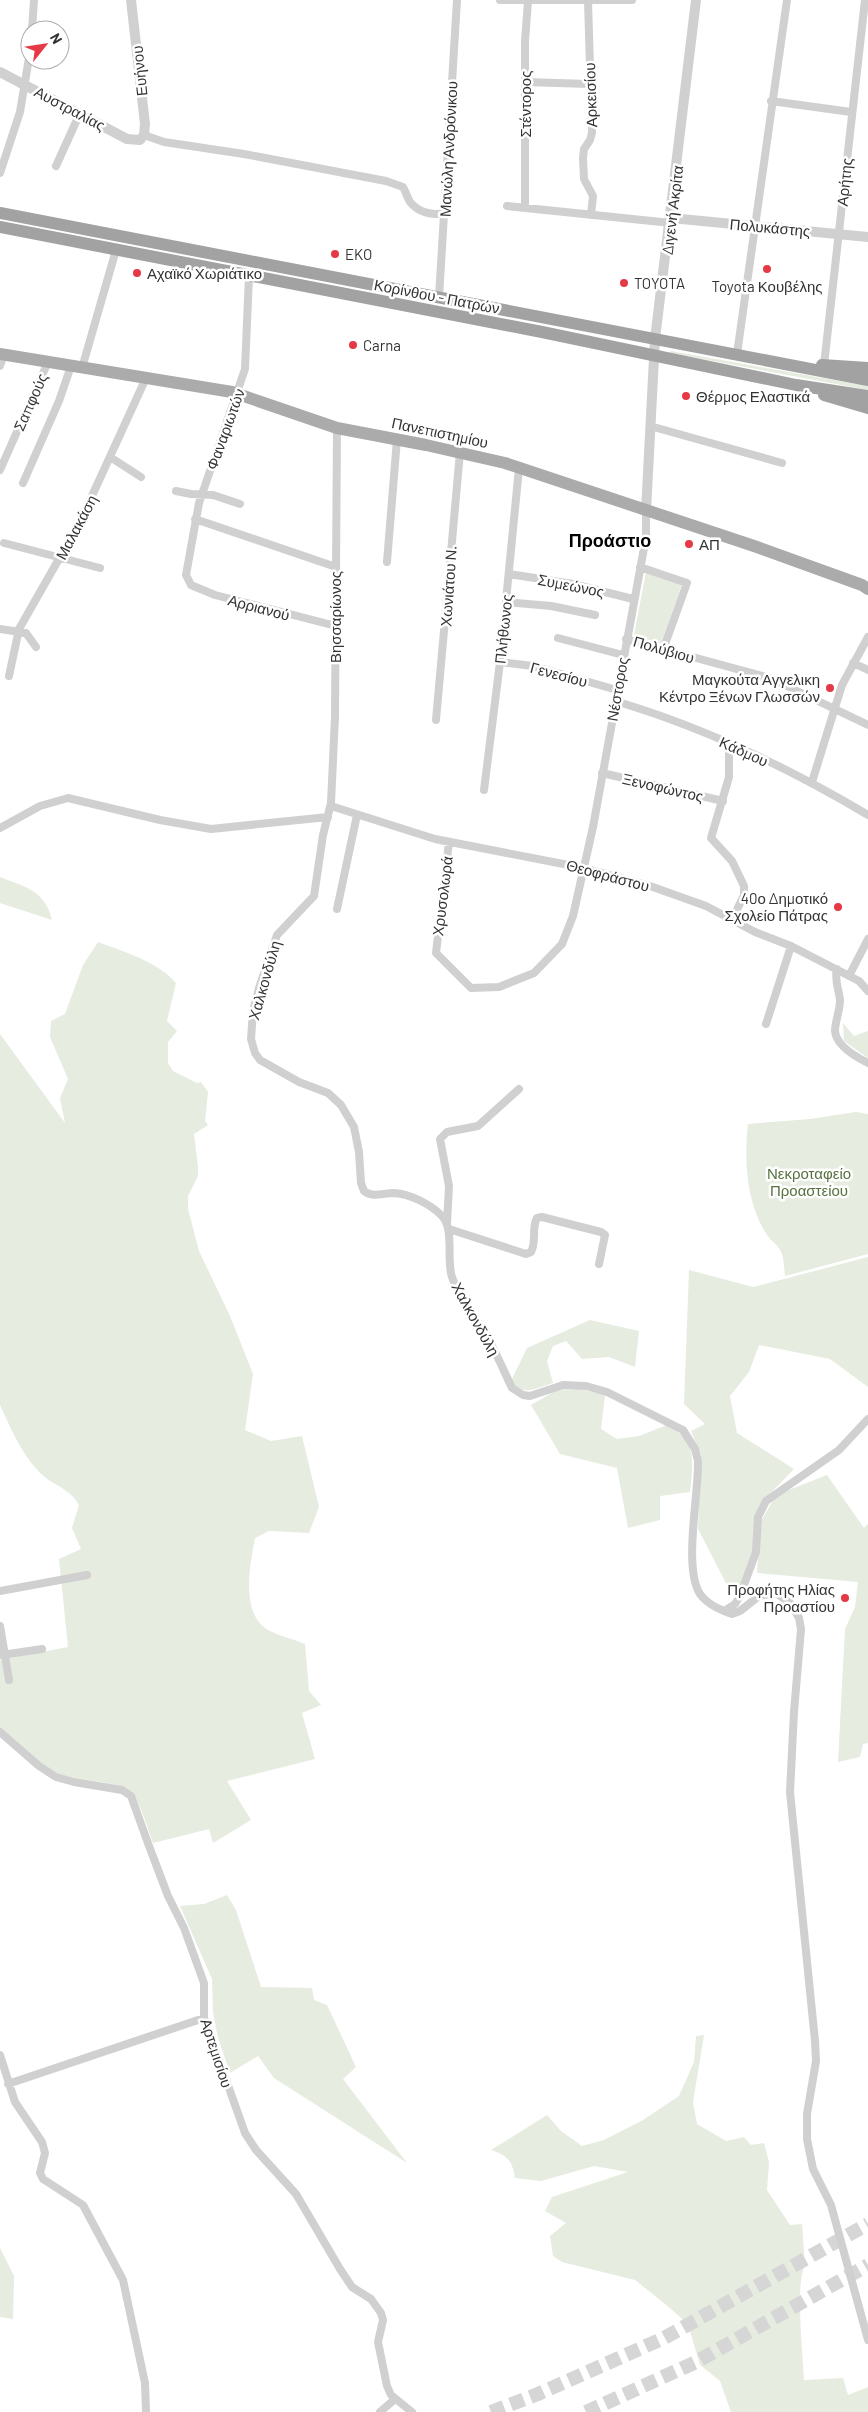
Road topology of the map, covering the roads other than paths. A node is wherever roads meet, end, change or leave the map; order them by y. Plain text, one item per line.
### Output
1 (34, 0) edge
2 (131, 0) edge
3 (457, 0) edge
4 (500, 0) edge
5 (632, 0) edge
6 (696, 0) edge
7 (787, 0) edge
8 (865, 0) edge
9 (528, 1) edge
10 (588, 1) edge
11 (33, 20) edge
12 (28, 70) edge
13 (0, 72) edge
14 (524, 82) junction
15 (26, 84) junction
16 (589, 84) junction
17 (771, 101) junction
18 (851, 112) junction
19 (80, 113) junction
20 (142, 138) junction
21 (56, 166) dead end
22 (0, 173) edge
23 (507, 206) dead end
24 (525, 208) junction
25 (0, 213) edge
26 (444, 213) junction
27 (591, 214) junction
28 (671, 220) junction
29 (755, 226) junction
30 (0, 228) edge
31 (838, 234) junction
32 (868, 237) edge
33 (116, 250) junction
34 (248, 276) junction
35 (439, 297) junction
36 (655, 339) junction
37 (737, 354) junction
38 (654, 356) junction
39 (1, 358) edge
40 (48, 362) junction
41 (824, 365) junction
42 (792, 366) junction
43 (76, 367) junction
44 (868, 368) edge
45 (146, 378) junction
46 (868, 380) edge
47 (796, 385) junction
48 (238, 393) junction
49 (868, 396) edge
50 (868, 408) edge
51 (650, 426) junction
52 (337, 428) junction
53 (396, 439) junction
54 (460, 452) junction
55 (110, 457) junction
56 (782, 463) dead end
57 (519, 468) junction
58 (0, 470) edge
59 (141, 476) dead end
60 (23, 484) dead end
61 (176, 491) dead end
62 (201, 494) junction
63 (240, 504) dead end
64 (646, 511) junction
65 (195, 518) junction
66 (4, 543) dead end
67 (60, 557) junction
68 (387, 562) dead end
69 (336, 567) junction
70 (640, 567) junction
71 (100, 568) dead end
72 (509, 574) junction
73 (187, 579) joint
74 (866, 587) edge
75 (633, 599) junction
76 (506, 602) junction
77 (595, 615) dead end
78 (336, 626) junction
79 (0, 629) edge
80 (18, 633) junction
81 (868, 636) edge
82 (558, 638) dead end
83 (626, 639) junction
84 (36, 647) dead end
85 (663, 650) junction
86 (623, 655) junction
87 (500, 662) junction
88 (853, 663) junction
89 (868, 670) edge
90 (9, 676) dead end
91 (617, 690) junction
92 (615, 701) junction
93 (835, 709) junction
94 (436, 720) dead end
95 (868, 725) edge
96 (729, 745) junction
97 (602, 773) junction
98 (812, 782) junction
99 (484, 790) dead end
100 (723, 801) junction
101 (331, 806) junction
102 (357, 815) junction
103 (868, 815) edge
104 (328, 817) junction
105 (0, 828) edge
106 (449, 842) junction
107 (584, 868) junction
108 (337, 909) dead end
109 (732, 920) junction
110 (868, 939) edge
111 (791, 946) junction
112 (837, 969) junction
113 (849, 976) junction
114 (868, 991) edge
115 (766, 1024) dead end
116 (868, 1063) edge
117 (519, 1089) dead end
118 (448, 1226) junction
119 (599, 1264) dead end
120 (868, 1419) edge
121 (87, 1575) dead end
122 (0, 1591) edge
123 (724, 1611) junction
124 (0, 1626) edge
125 (42, 1649) dead end
126 (2, 1655) edge
127 (9, 1680) dead end
128 (0, 1732) edge
129 (204, 2018) junction
130 (0, 2055) edge
131 (8, 2084) junction
132 (868, 2340) edge
133 (395, 2398) junction
134 (146, 2412) edge
135 (380, 2412) edge
136 (412, 2412) edge

1 - 11 street
2 - 20 street, Ευήνου
3 - 26 street, Μανώλη Ανδρόνικου
4 - 9 street
5 - 10 street
6 - 28 street, Διγενή Ακρίτα
7 - 17 street
8 - 18 street, Αρήτης
9 - 10 street
9 - 14 street, Στέντορος
10 - 16 street, Αρκεισίου
12 - 15 street
13 - 15 street, Αυστραλίας
14 - 16 street
14 - 24 street, Στέντορος
15 - 19 street, Αυστραλίας
15 - 22 street
16 - 27 street, Αρκεισίου
17 - 18 street
17 - 29 street
18 - 31 street, Αρήτης
19 - 20 street, Αυστραλίας
19 - 21 street
20 - 26 street
23 - 24 street, Πολυκάστης
24 - 27 street, Πολυκάστης
25 - 35 highway, Κορίνθου - Πατρών
26 - 35 street, Μανώλη Ανδρόνικου
27 - 28 street, Πολυκάστης
28 - 29 street, Πολυκάστης
28 - 36 street, Διγενή Ακρίτα
29 - 31 street, Πολυκάστης
29 - 37 street
30 - 33 highway, Κορίνθου - Πατρών
31 - 32 street, Πολυκάστης
31 - 41 street, Αρήτης
33 - 34 highway, Κορίνθου - Πατρών
33 - 43 street
34 - 38 highway, Κορίνθου - Πατρών
34 - 48 street, Φαναριωτών
35 - 36 highway, Κορίνθου - Πατρών
36 - 37 highway, Κορίνθου - Πατρών
36 - 38 street, Διγενή Ακρίτα
37 - 42 highway, Κορίνθου - Πατρών
38 - 47 highway, Κορίνθου - Πατρών
38 - 51 street, Διγενή Ακρίτα
39 - 40 main road, Πανεπιστημίου
40 - 43 main road, Πανεπιστημίου
40 - 58 street, Σαπφούς
41 - 42 highway
41 - 44 highway
42 - 46 highway, Κορίνθου - Πατρών
43 - 45 main road, Πανεπιστημίου
43 - 60 street
45 - 48 main road, Πανεπιστημίου
45 - 55 street, Μαλακάση
47 - 49 highway, Κορίνθου - Πατρών
47 - 50 highway
48 - 52 main road, Πανεπιστημίου
48 - 62 street, Φαναριωτών
51 - 56 street
51 - 64 street, Διγενή Ακρίτα
52 - 53 main road, Πανεπιστημίου
52 - 69 street, Βησσαρίωνος
53 - 54 main road, Πανεπιστημίου
53 - 68 street
54 - 57 main road, Πανεπιστημίου
54 - 94 street, Χωνιάτου Ν.
55 - 59 street
55 - 67 street, Μαλακάση
57 - 64 main road, Πανεπιστημίου
57 - 72 street, Πλήθωνος
61 - 62 street
62 - 63 street
62 - 65 street, Φαναριωτών
64 - 70 street, Νέστορος
64 - 74 main road, Πανεπιστημίου
65 - 69 street
65 - 73 street, Φαναριωτών
66 - 67 street
67 - 71 street
67 - 80 street, Μαλακάση
69 - 78 street, Βησσαρίωνος
70 - 75 street, Νέστορος
70 - 85 street
72 - 75 street, Συμεώνος
72 - 76 street, Πλήθωνος
73 - 78 street, Αρριανού
75 - 83 street, Νέστορος
76 - 77 street
76 - 87 street, Πλήθωνος
78 - 101 street, Βησσαρίωνος
79 - 80 street
80 - 84 street
80 - 90 street, Μαλακάση
81 - 88 street
82 - 86 street
83 - 85 street, Πολύβιου
83 - 86 street, Νέστορος
85 - 93 street, Πολύβιου
86 - 91 street, Νέστορος
87 - 91 street, Γενεσίου
87 - 99 street, Πλήθωνος
88 - 89 street
88 - 93 street
91 - 92 street, Νέστορος
92 - 96 street, Κάδμου
92 - 97 street, Νέστορος
93 - 95 street, Πολύβιου
93 - 98 street
96 - 98 street, Κάδμου
96 - 100 street
97 - 100 street, Ξενοφώντος
97 - 107 street, Νέστορος
98 - 103 street, Κάδμου
100 - 109 street
101 - 102 street, Θεοφράστου
101 - 104 street, Χαλκονδύλη
102 - 106 street, Θεοφράστου
102 - 108 street
104 - 105 street
104 - 118 street, Χαλκονδύλη
106 - 107 street, Θεοφράστου
106 - 107 street, Χρυσολωρά
107 - 109 street, Θεοφράστου
109 - 111 street, Θεοφράστου
110 - 113 street
111 - 112 street, Θεοφράστου
111 - 115 street
112 - 113 street, Θεοφράστου
112 - 116 street
113 - 114 street, Θεοφράστου
117 - 118 street
118 - 119 street
118 - 123 street, Χαλκονδύλη
120 - 123 street
121 - 122 street
123 - 132 street
124 - 126 street
125 - 126 street
126 - 127 street
128 - 129 street, Αρτεμισίου
129 - 131 street
129 - 133 street, Αρτεμισίου
130 - 131 street
131 - 134 street
133 - 135 street
133 - 136 street, Αρτεμισίου

